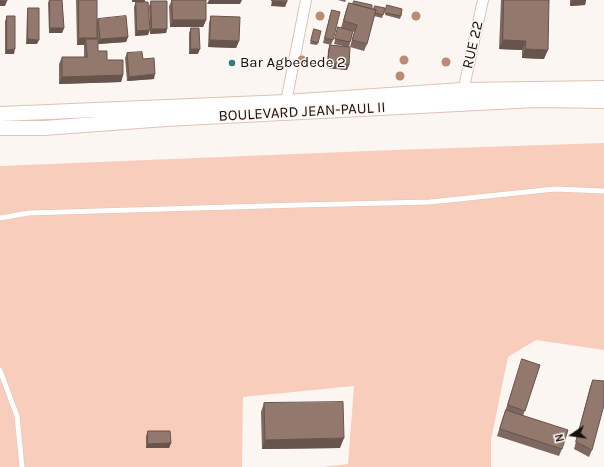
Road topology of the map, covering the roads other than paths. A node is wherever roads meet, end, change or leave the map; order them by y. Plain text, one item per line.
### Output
1 (306, 0) edge
2 (483, 0) edge
3 (604, 88) edge
4 (462, 96) junction
5 (604, 101) edge
6 (286, 102) junction
7 (0, 114) edge
8 (0, 128) edge
9 (604, 191) edge
10 (0, 218) edge
11 (0, 370) edge
12 (22, 467) edge

1 - 6 street
2 - 4 street, RUE 22
3 - 4 main road, BOULEVARD JEAN-PAUL II
4 - 5 main road, BOULEVARD JEAN-PAUL II
4 - 6 main road, BOULEVARD JEAN-PAUL II
4 - 8 main road, BOULEVARD JEAN-PAUL II
6 - 7 main road, BOULEVARD JEAN-PAUL II
9 - 10 lane
11 - 12 lane

